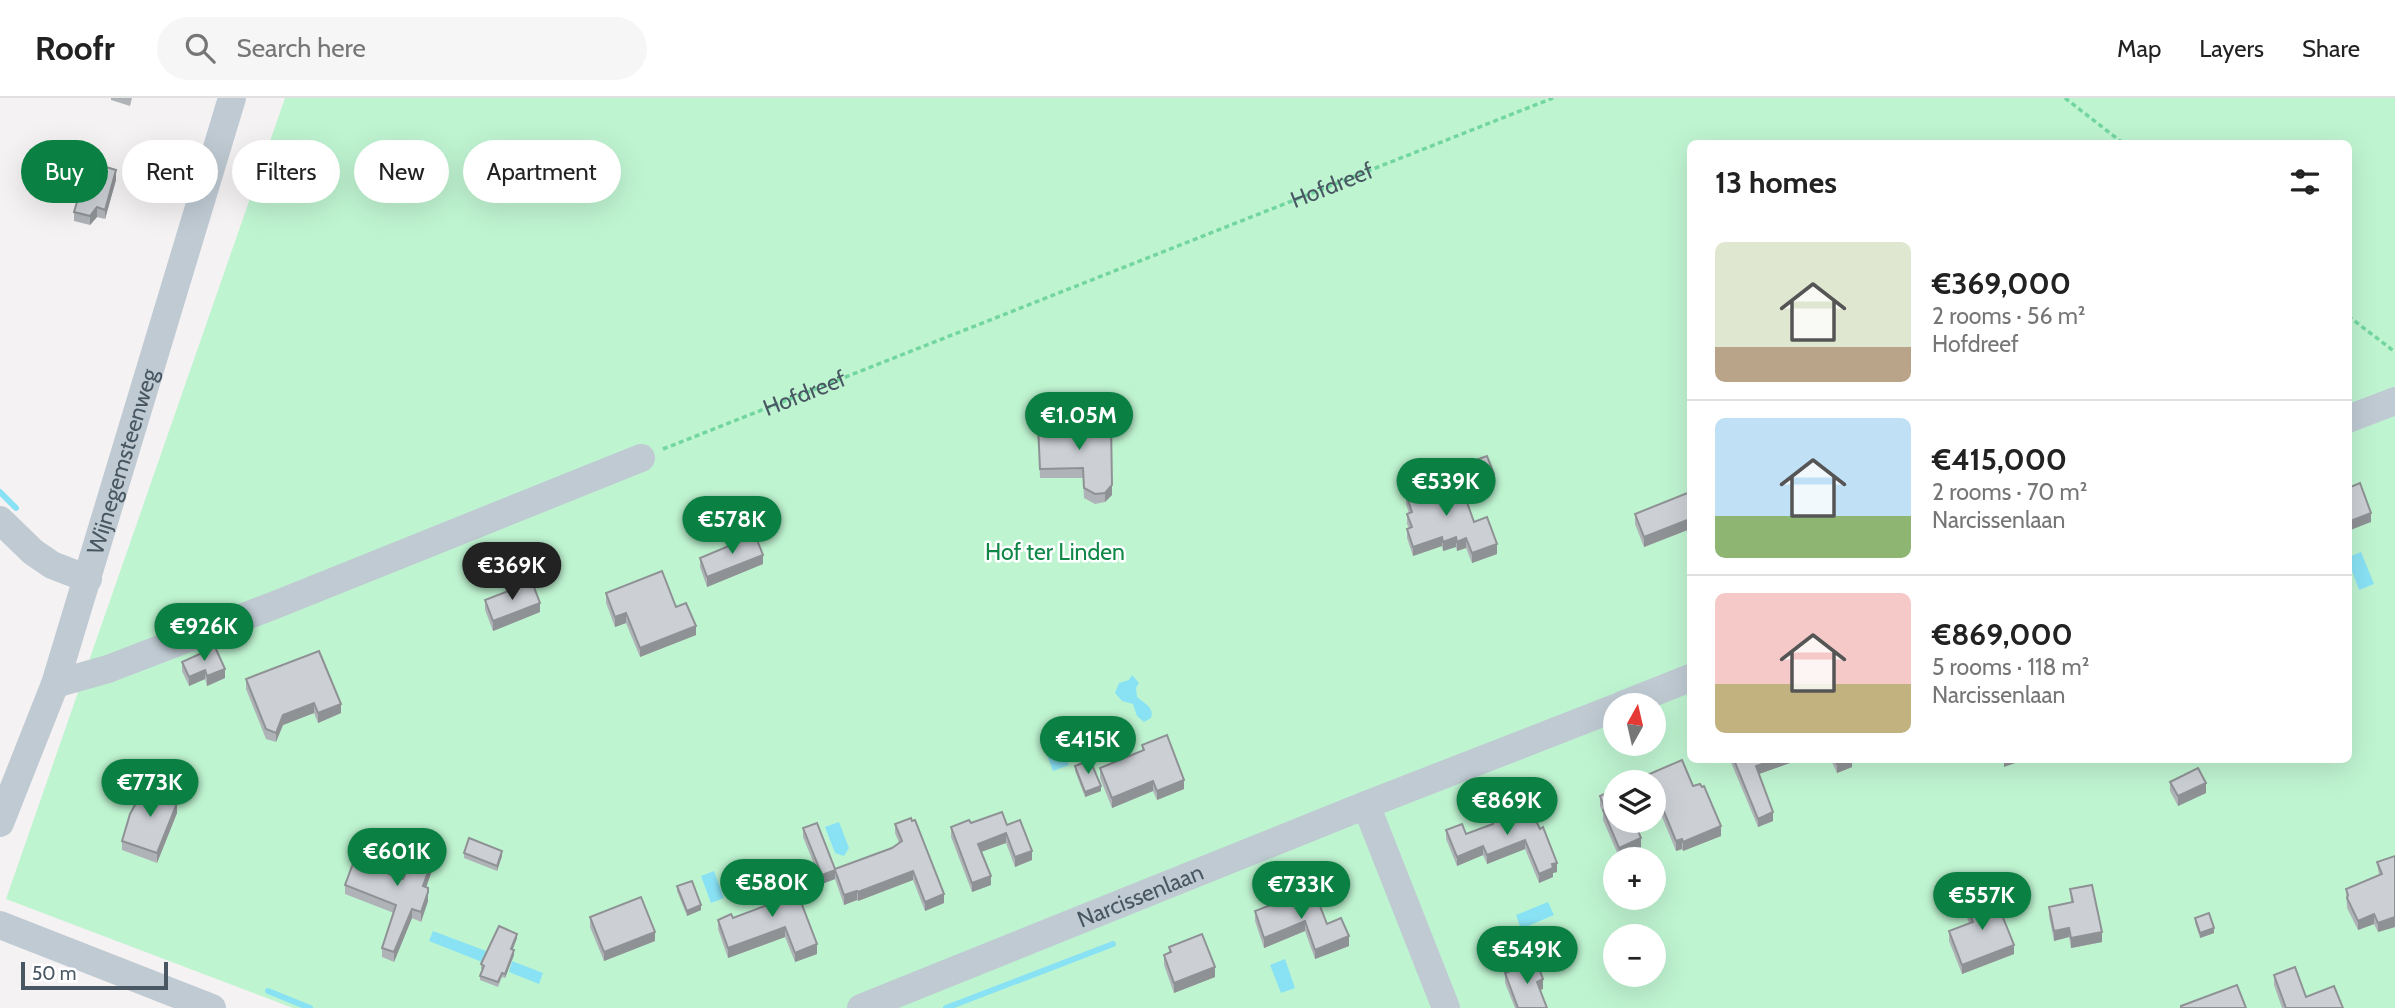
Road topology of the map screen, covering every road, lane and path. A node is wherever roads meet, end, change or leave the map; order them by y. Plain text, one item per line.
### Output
1 (232, 98) edge
2 (1553, 98) edge
3 (2065, 98) edge
4 (2119, 140) edge
5 (2352, 319) edge
6 (2395, 352) edge
7 (2395, 401) edge
8 (2352, 417) edge
9 (641, 458) joint
10 (0, 520) edge
11 (88, 579) junction
12 (1687, 679) edge
13 (55, 684) junction
14 (1652, 693) edge
15 (1603, 713) edge
16 (1366, 805) junction
17 (0, 823) edge
18 (0, 925) edge
19 (212, 1008) edge
20 (861, 1008) edge
21 (1446, 1008) edge

1 - 11 street, Wijnegemsteenweg
2 - 9 path, Hofdreef
3 - 4 path
5 - 6 path
7 - 8 street
9 - 13 street
10 - 11 street
11 - 13 street, Wijnegemsteenweg
12 - 14 street
13 - 17 street, Wijnegemsteenweg
15 - 16 street, Narcissenlaan
16 - 20 street, Narcissenlaan
16 - 21 street
18 - 19 street

